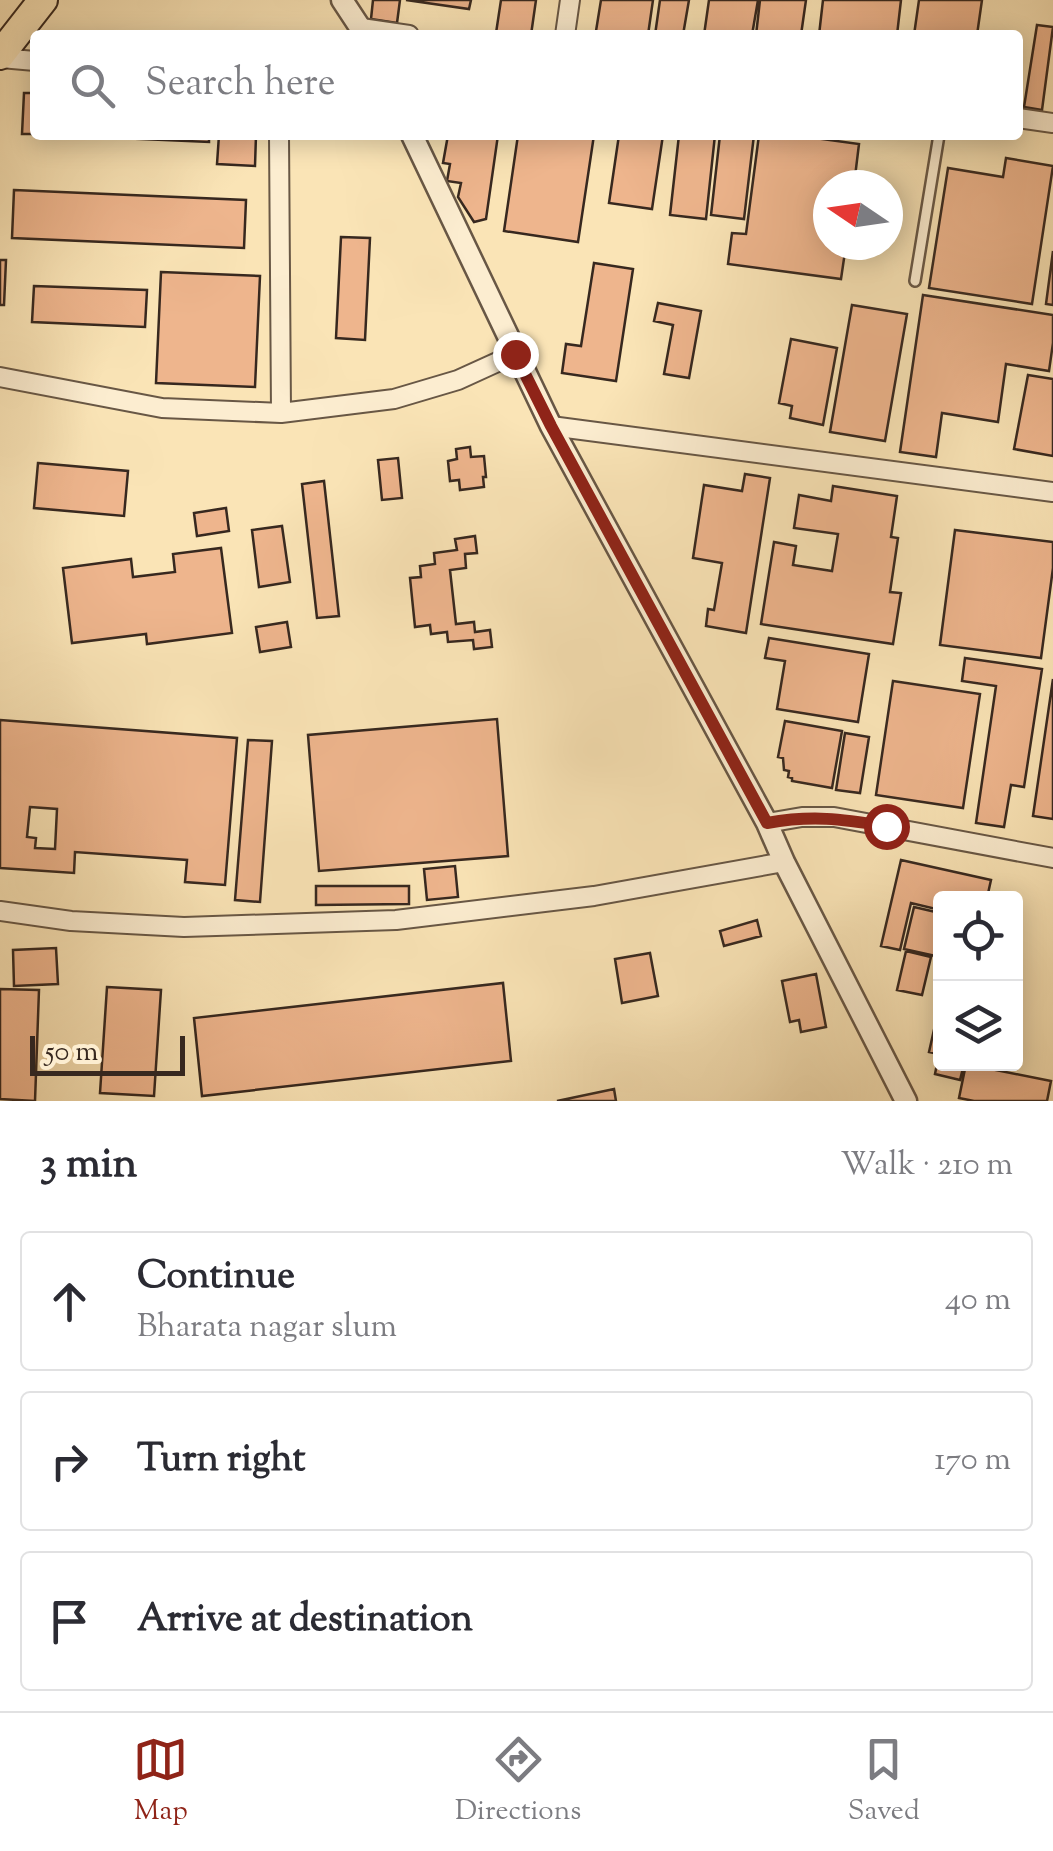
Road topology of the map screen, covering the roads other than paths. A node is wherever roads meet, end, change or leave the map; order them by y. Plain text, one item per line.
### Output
1 (43, 0) edge
2 (342, 0) edge
3 (570, 0) edge
4 (362, 30) edge
5 (566, 30) edge
6 (0, 56) edge
7 (30, 60) edge
8 (1023, 119) edge
9 (1053, 123) edge
10 (278, 140) edge
11 (414, 140) edge
12 (938, 140) edge
13 (915, 281) dead end
14 (515, 354) junction
15 (0, 378) edge
16 (281, 412) junction
17 (551, 426) junction
18 (1053, 492) edge
19 (767, 823) junction
20 (1053, 858) edge
21 (784, 862) junction
22 (0, 911) edge
23 (906, 1101) edge

1 - 6 main road
2 - 4 street
3 - 5 street
6 - 7 street
8 - 9 street
10 - 16 street
11 - 14 street
12 - 13 lane
14 - 16 street
14 - 17 street
15 - 16 street
17 - 18 street
17 - 19 street
19 - 20 street
19 - 21 street
21 - 22 street
21 - 23 street

